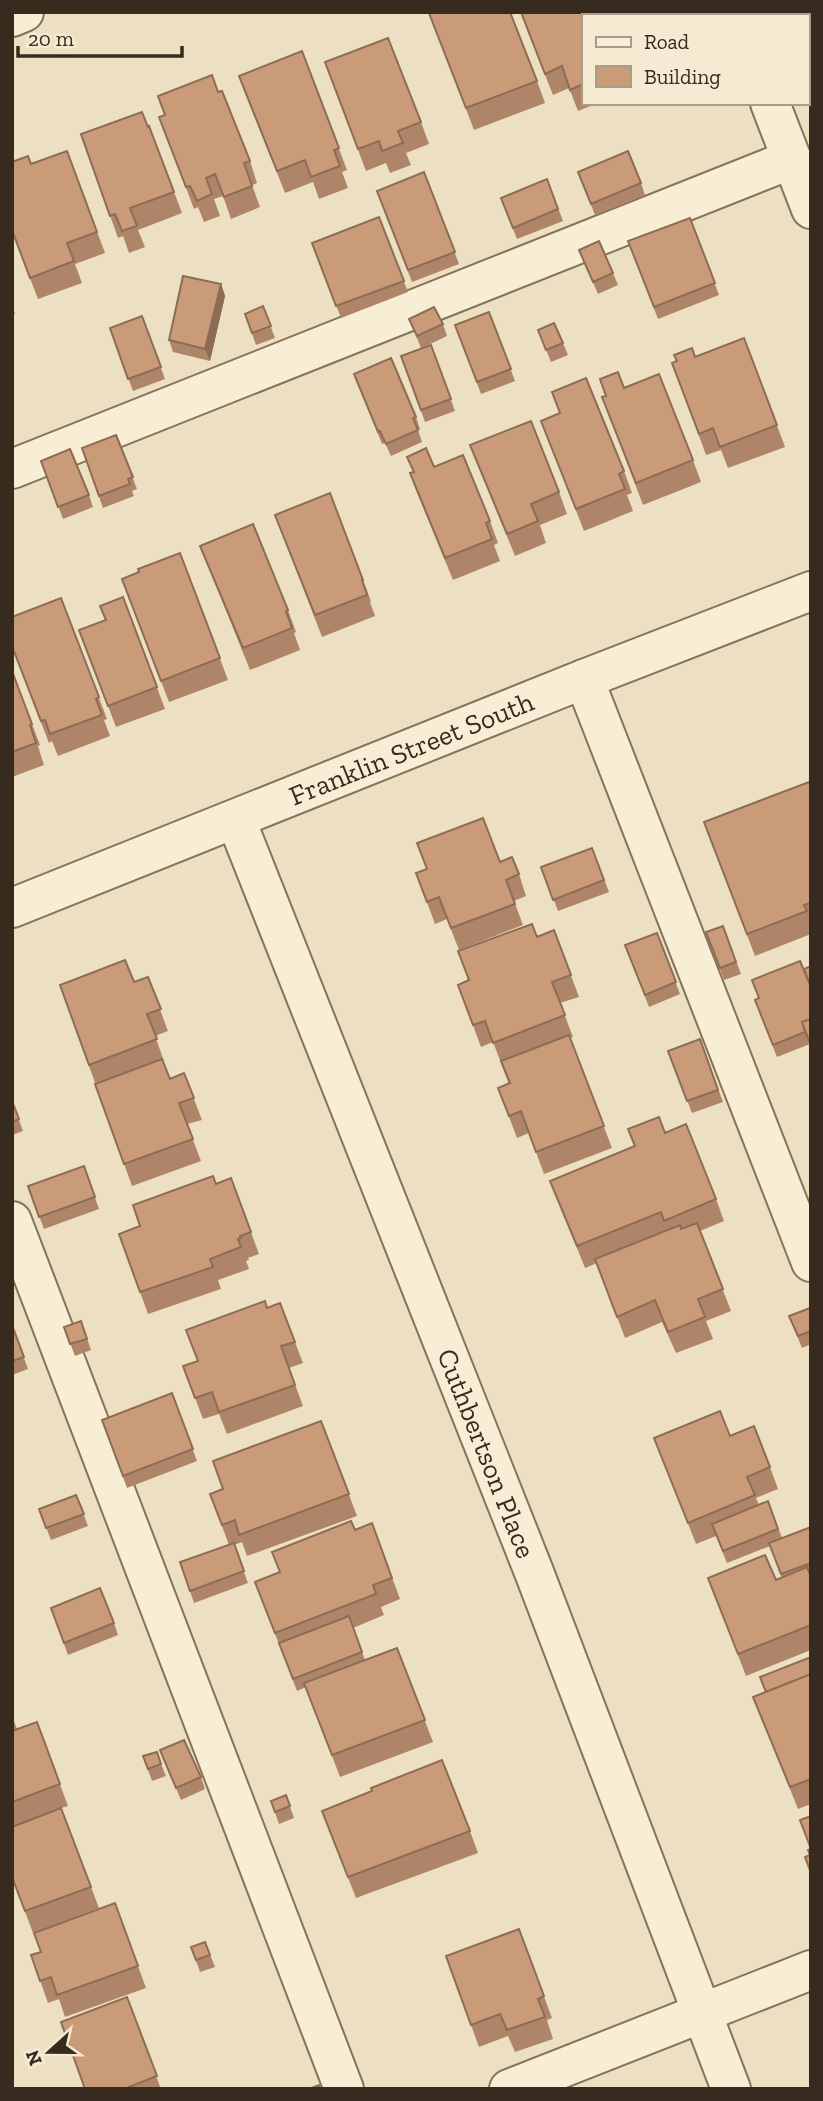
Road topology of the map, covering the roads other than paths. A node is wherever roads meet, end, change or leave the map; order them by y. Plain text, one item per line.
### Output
1 (24, 12) edge
2 (12, 17) edge
3 (771, 105) edge
4 (796, 145) edge
5 (811, 209) edge
6 (12, 469) edge
7 (811, 591) edge
8 (584, 679) junction
9 (236, 820) junction
10 (12, 908) edge
11 (12, 1221) edge
12 (811, 1262) edge
13 (811, 1970) edge
14 (703, 2012) junction
15 (344, 2089) edge
16 (509, 2089) edge
17 (731, 2089) edge

1 - 2 street
3 - 4 street
4 - 5 street
4 - 6 street
7 - 8 street, Franklin Street South
8 - 9 street, Franklin Street South
8 - 12 street
9 - 10 street, Franklin Street South
9 - 14 street, Cuthbertson Place
11 - 15 street
13 - 14 street
14 - 16 street
14 - 17 street, Cuthbertson Place

